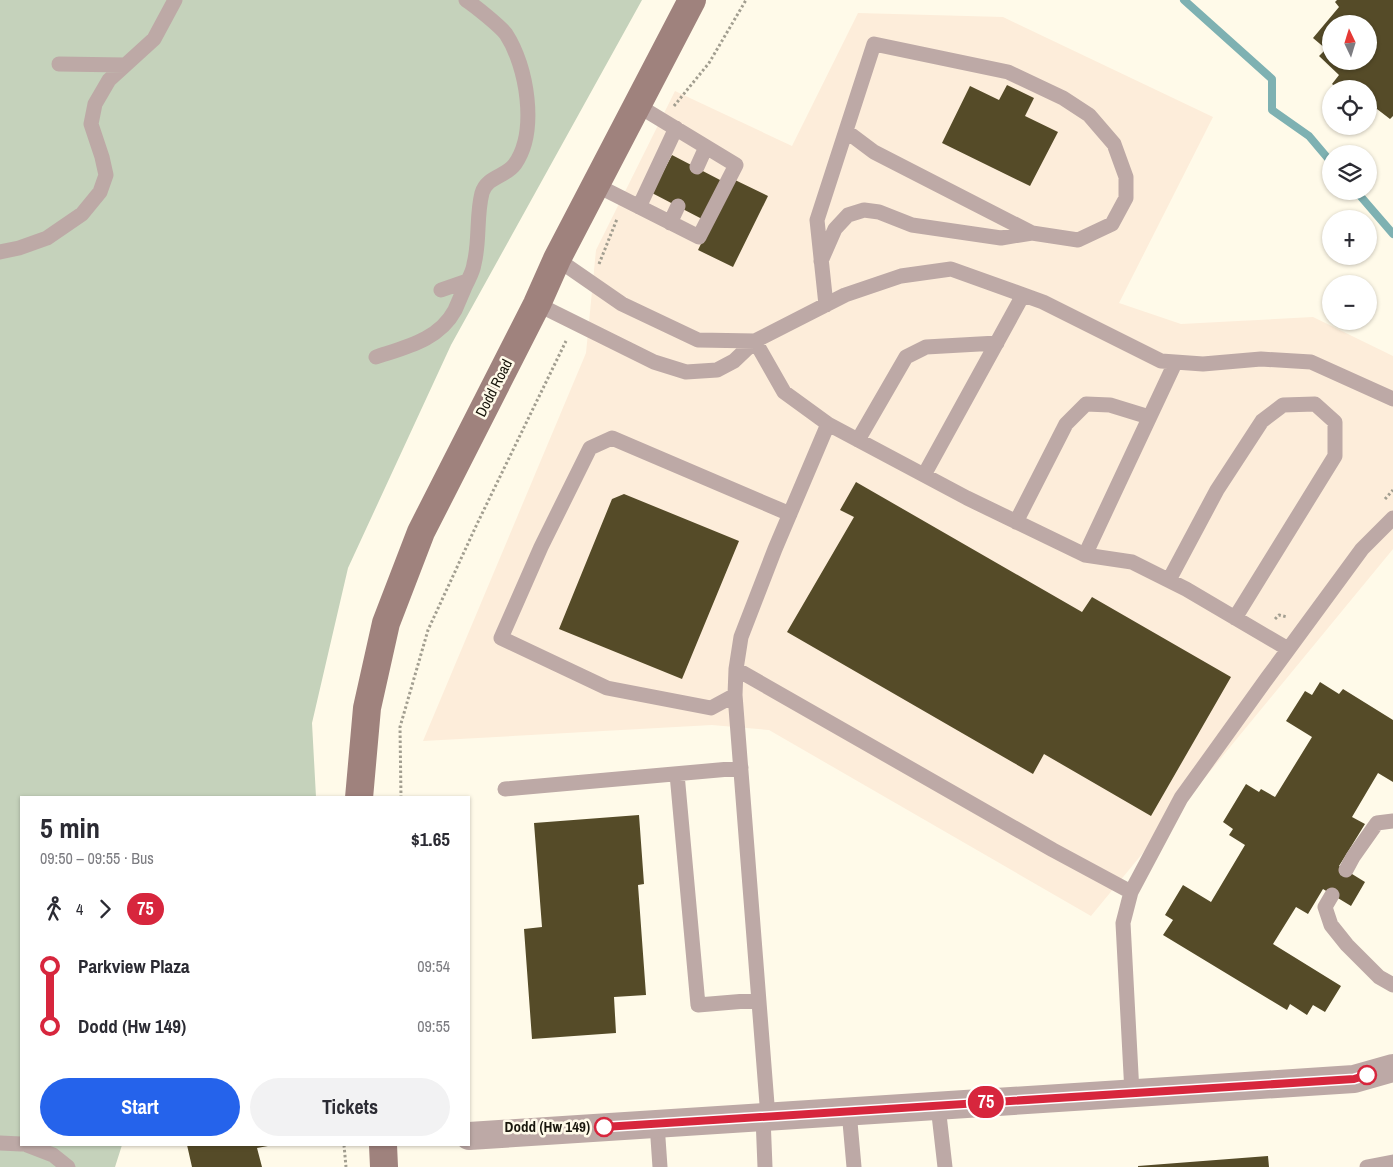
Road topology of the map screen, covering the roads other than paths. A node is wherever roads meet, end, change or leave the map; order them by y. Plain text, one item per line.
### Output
1 (175, 0) edge
2 (466, 0) edge
3 (692, 0) edge
4 (59, 64) dead end
5 (125, 65) junction
6 (637, 105) junction
7 (671, 126) junction
8 (846, 131) junction
9 (706, 147) junction
10 (697, 167) dead end
11 (596, 185) junction
12 (632, 204) junction
13 (678, 206) dead end
14 (670, 222) junction
15 (1032, 233) junction
16 (0, 252) edge
17 (557, 259) junction
18 (821, 261) junction
19 (467, 281) junction
20 (441, 290) dead end
21 (1023, 295) junction
22 (537, 304) junction
23 (826, 304) junction
24 (755, 341) junction
25 (997, 343) junction
26 (376, 357) dead end
27 (1175, 362) junction
28 (1393, 399) edge
29 (1149, 417) junction
30 (828, 424) junction
31 (858, 440) junction
32 (924, 475) junction
33 (790, 514) junction
34 (1393, 518) edge
35 (1016, 522) junction
36 (1085, 555) junction
37 (1168, 580) junction
38 (1235, 618) junction
39 (1288, 649) junction
40 (736, 669) junction
41 (735, 695) junction
42 (740, 768) junction
43 (677, 774) junction
44 (505, 789) dead end
45 (359, 796) edge
46 (1393, 821) edge
47 (1346, 870) dead end
48 (1130, 892) junction
49 (1332, 895) dead end
50 (1393, 985) edge
51 (758, 1000) junction
52 (1393, 1068) edge
53 (1132, 1093) junction
54 (938, 1106) junction
55 (849, 1111) junction
56 (765, 1117) junction
57 (657, 1124) junction
58 (470, 1136) edge
59 (0, 1143) edge
60 (20, 1144) edge
61 (29, 1146) edge
62 (383, 1146) edge
63 (53, 1156) edge
64 (1393, 1162) edge
65 (68, 1167) edge
66 (384, 1167) edge
67 (660, 1167) edge
68 (765, 1167) edge
69 (854, 1167) edge
70 (945, 1167) edge
71 (1367, 1167) edge

1 - 5 lane
2 - 19 lane
3 - 6 main road, Dodd Road
4 - 5 lane
5 - 16 lane
6 - 7 lane
6 - 11 main road, Dodd Road
7 - 9 lane
7 - 12 lane
8 - 15 lane
8 - 15 lane
8 - 18 lane
9 - 10 lane
9 - 14 lane
11 - 12 lane
11 - 17 main road, Dodd Road
12 - 14 lane
13 - 14 lane
15 - 18 lane
17 - 22 main road, Dodd Road
17 - 24 lane
18 - 23 lane
19 - 20 lane
19 - 26 lane
21 - 23 lane
21 - 25 lane
21 - 27 lane
22 - 24 lane
22 - 45 main road, Dodd Road
23 - 24 lane
24 - 30 lane
25 - 31 lane
25 - 32 lane
27 - 28 lane
27 - 29 lane
29 - 35 lane
29 - 36 lane
30 - 31 lane
30 - 33 lane
31 - 32 lane
32 - 35 lane
33 - 40 lane
33 - 41 lane
34 - 39 lane
35 - 36 lane
36 - 37 lane
37 - 38 lane
37 - 38 lane
38 - 39 lane
39 - 48 lane
40 - 41 lane
40 - 48 lane
41 - 42 lane
42 - 43 lane
42 - 51 lane
43 - 44 lane
43 - 51 lane
46 - 47 lane
48 - 53 lane
49 - 50 lane
51 - 56 lane
52 - 53 street
53 - 54 street
54 - 55 street
54 - 70 lane
55 - 56 street
55 - 69 lane
56 - 57 street
56 - 68 lane
57 - 58 street
57 - 67 lane
59 - 60 lane
61 - 63 lane
62 - 66 main road
63 - 65 lane
64 - 71 lane

